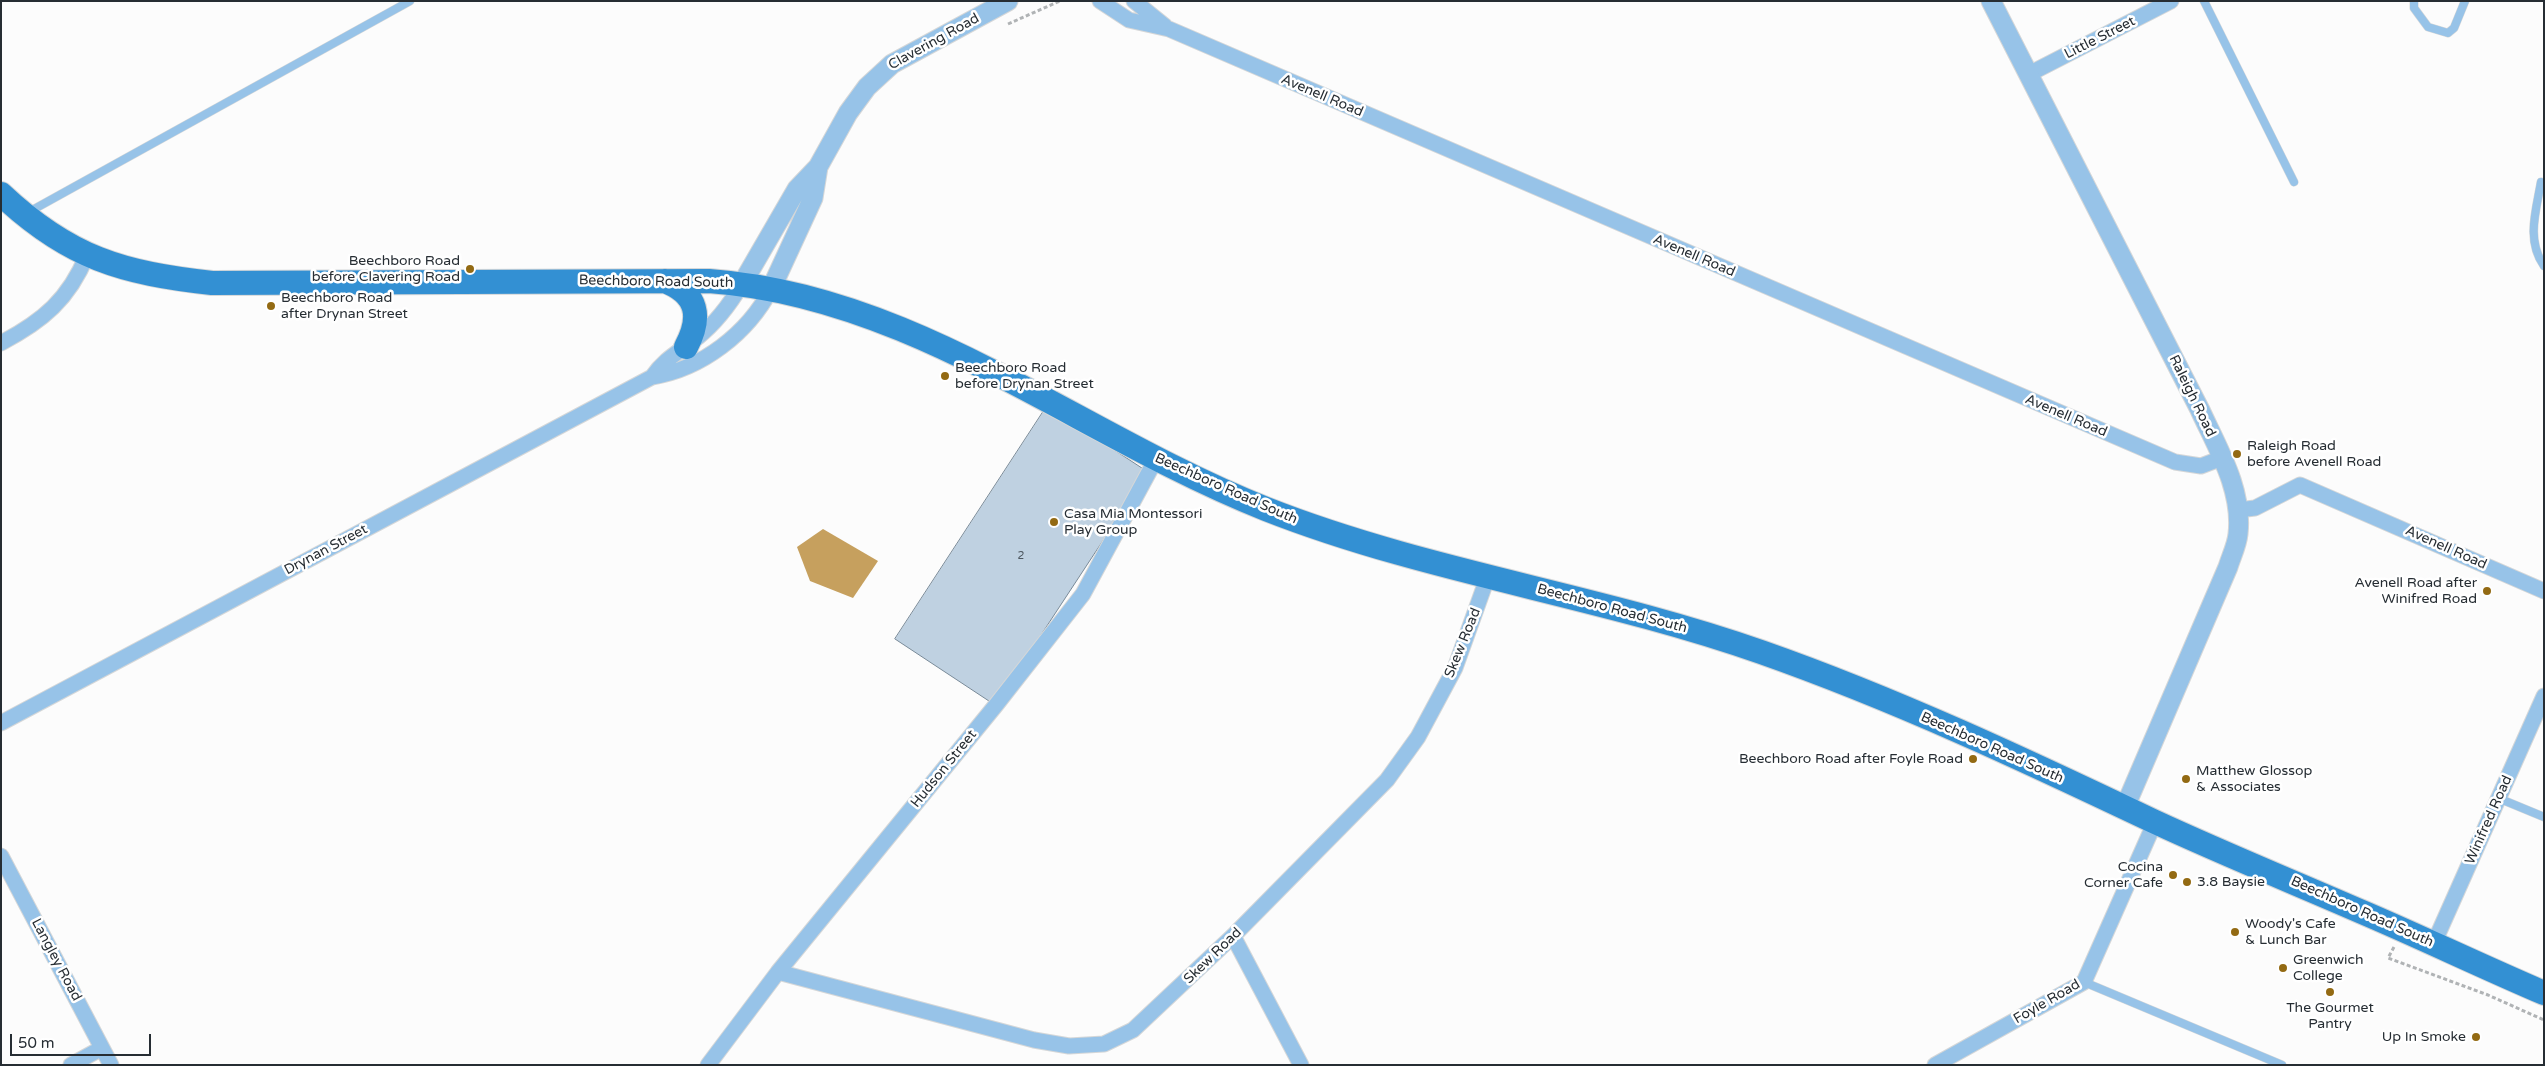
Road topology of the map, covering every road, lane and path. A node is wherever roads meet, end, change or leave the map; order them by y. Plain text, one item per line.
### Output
1 (410, 1) edge
2 (1008, 1) edge
3 (1060, 1) edge
4 (1100, 1) edge
5 (1134, 1) edge
6 (1992, 1) edge
7 (2171, 1) edge
8 (2204, 1) edge
9 (2414, 1) edge
10 (2465, 1) edge
11 (1004, 26) dead end
12 (1169, 29) junction
13 (2029, 74) junction
14 (818, 167) junction
15 (2294, 182) dead end
16 (2541, 182) dead end
17 (1, 194) edge
18 (23, 215) junction
19 (87, 255) junction
20 (2544, 266) edge
21 (664, 281) junction
22 (742, 284) junction
23 (771, 289) junction
24 (1, 343) edge
25 (686, 347) junction
26 (652, 377) junction
27 (2222, 458) junction
28 (1156, 459) junction
29 (2238, 510) junction
30 (1488, 576) junction
31 (2544, 591) edge
32 (2544, 696) edge
33 (1, 723) edge
34 (2498, 798) junction
35 (2125, 807) junction
36 (2544, 816) edge
37 (2155, 822) junction
38 (1, 856) edge
39 (1233, 936) junction
40 (2434, 943) junction
41 (2388, 958) dead end
42 (778, 972) junction
43 (2084, 982) junction
44 (2544, 992) edge
45 (2544, 1020) edge
46 (102, 1048) junction
47 (72, 1065) edge
48 (111, 1065) edge
49 (708, 1065) edge
50 (1300, 1065) edge
51 (1935, 1065) edge
52 (2282, 1065) edge

1 - 18 lane
2 - 14 street, Clavering Road
3 - 11 path
4 - 12 street, Avenell Road
5 - 12 street, Avenell Road
6 - 13 street, Raleigh Road
7 - 13 street, Little Street
8 - 15 lane
9 - 10 lane
12 - 27 street, Avenell Road
13 - 27 street, Raleigh Road
14 - 22 street, Clavering Road
14 - 23 street, Clavering Road
16 - 20 lane
17 - 18 main road, Beechboro Road South
18 - 19 main road, Beechboro Road South
19 - 21 main road, Beechboro Road South
19 - 24 street
21 - 22 main road, Beechboro Road South
21 - 25 main road
22 - 23 main road, Beechboro Road South
22 - 25 street, Drynan Street
23 - 26 street, Drynan Street
23 - 28 main road, Beechboro Road South
25 - 26 street, Drynan Street
26 - 33 street, Drynan Street
27 - 29 street, Raleigh Road
28 - 30 main road, Beechboro Road South
28 - 42 street, Hudson Street
29 - 31 street, Avenell Road
29 - 35 street, Raleigh Road
30 - 35 main road, Beechboro Road South
30 - 39 street, Skew Road
32 - 34 street, Winifred Road
34 - 36 lane
34 - 40 street, Winifred Road
35 - 37 main road, Beechboro Road South
37 - 40 main road, Beechboro Road South
37 - 43 street, Foyle Road
38 - 46 street, Langley Road
39 - 42 street, Skew Road
39 - 50 street
40 - 44 main road, Beechboro Road South
41 - 45 path
42 - 49 street, Hudson Street
43 - 51 street, Foyle Road
43 - 52 lane
46 - 47 street
46 - 48 street, Langley Road

